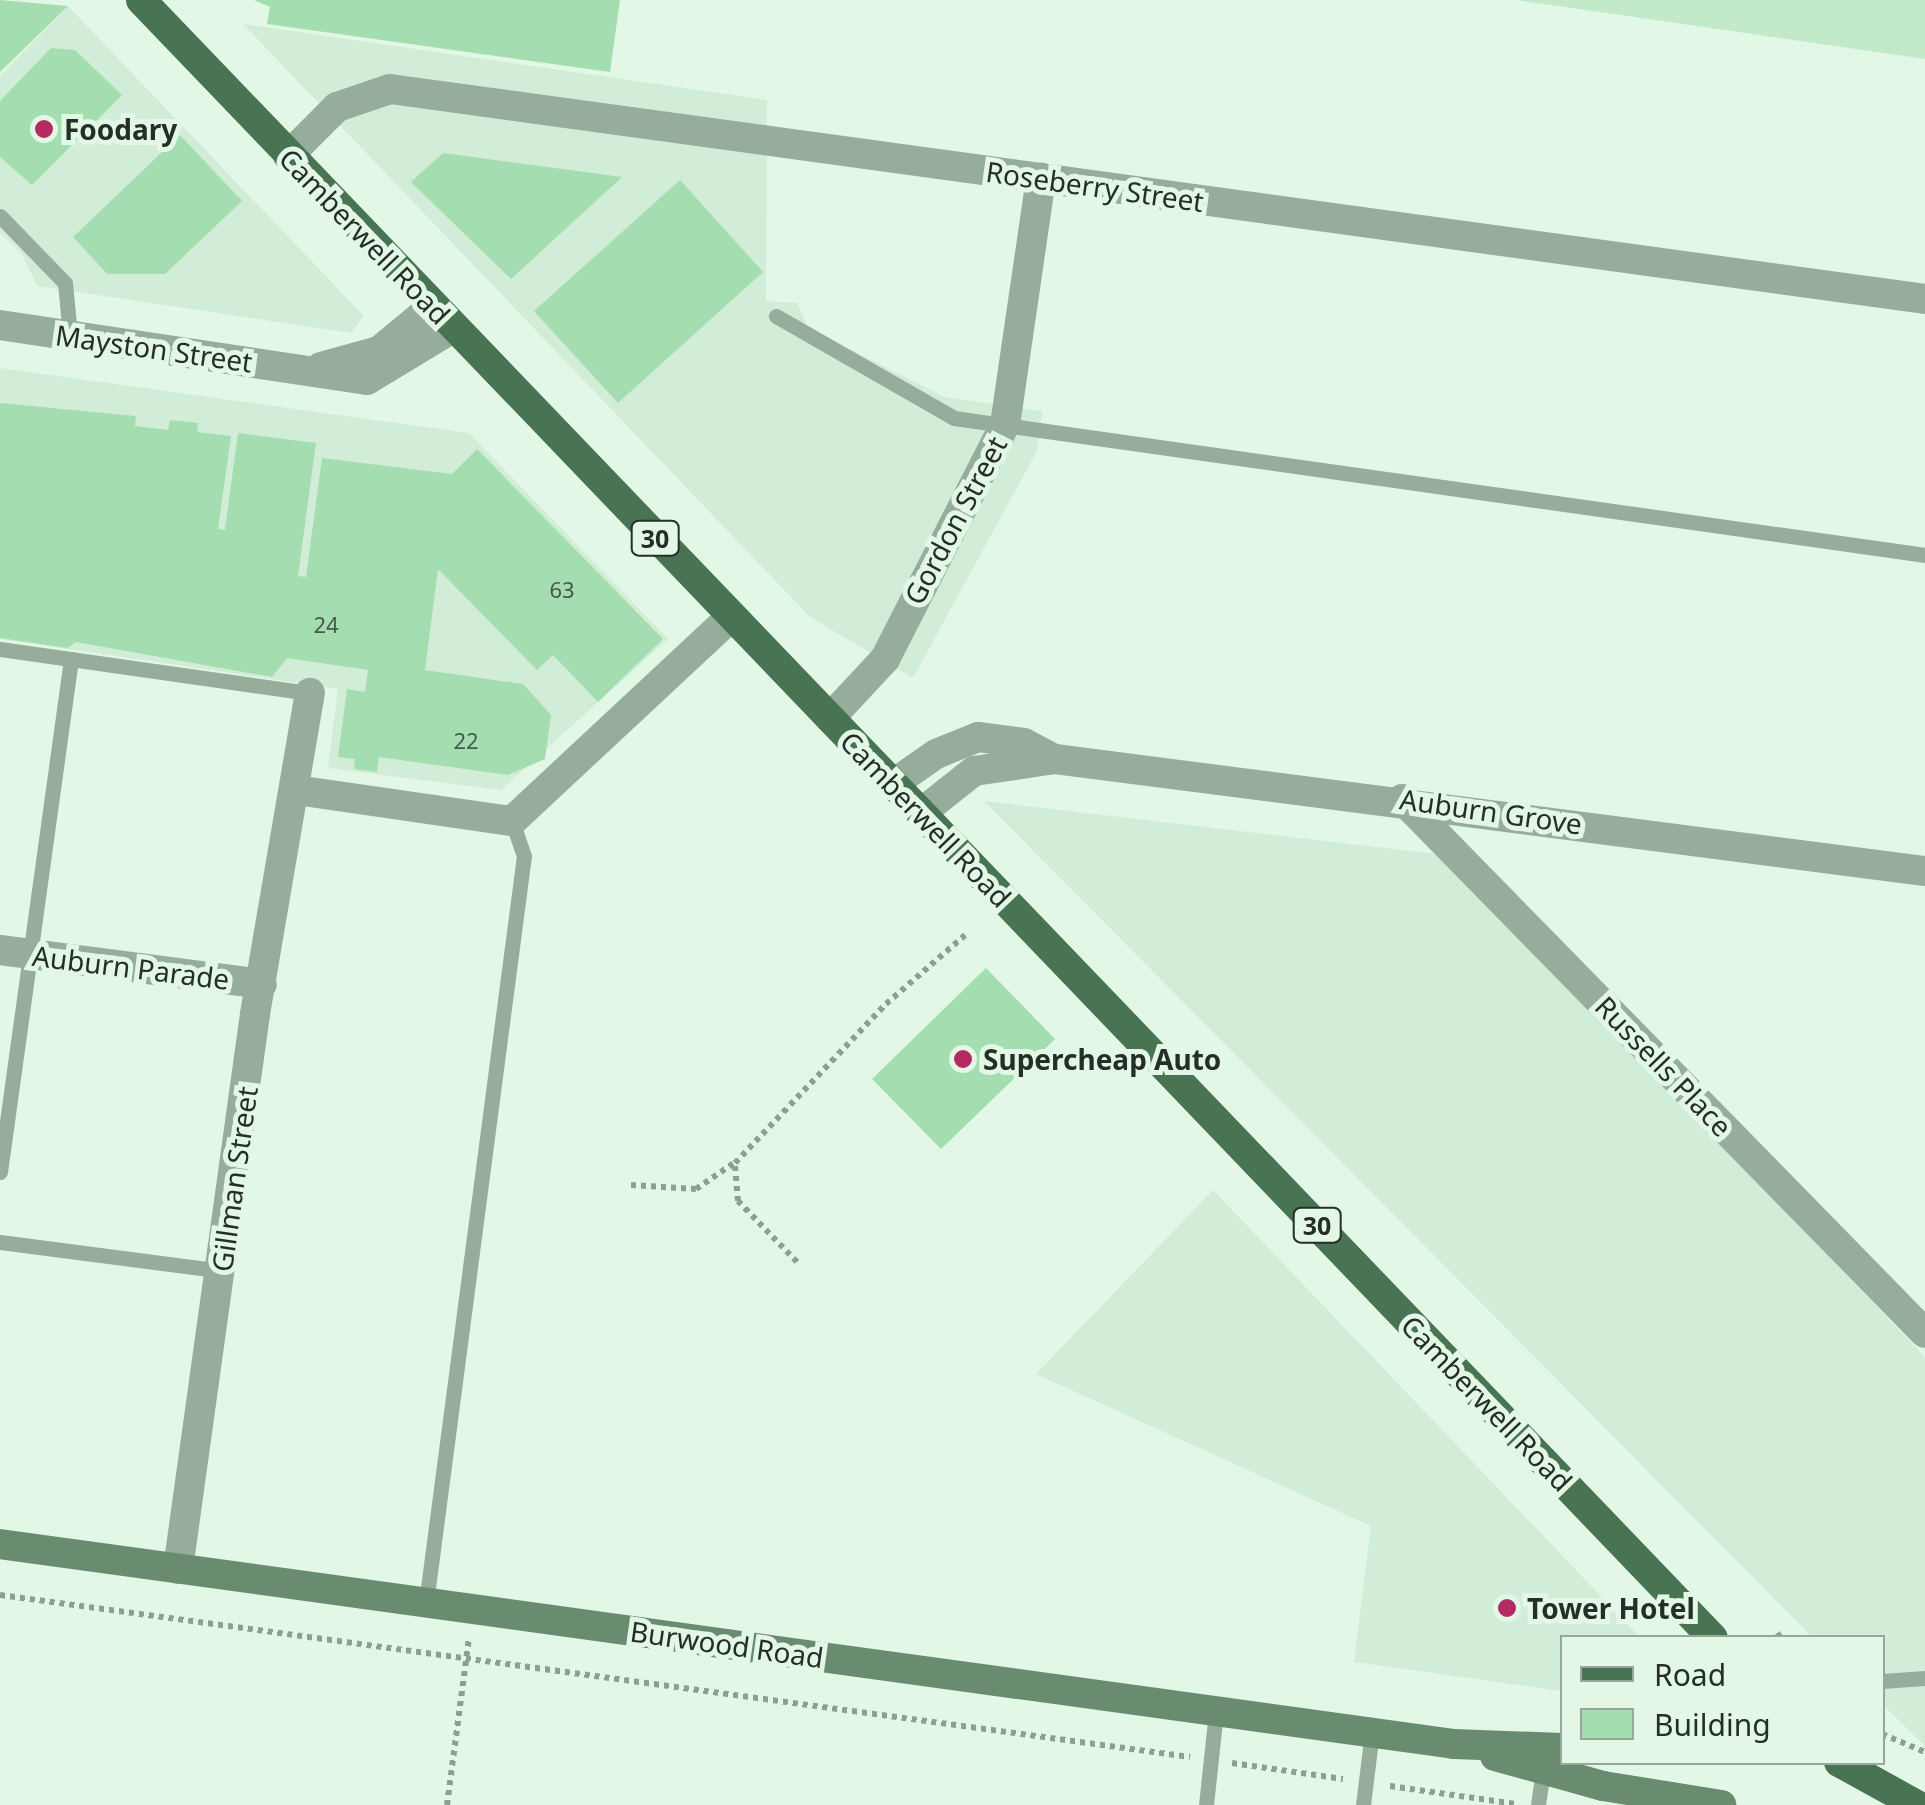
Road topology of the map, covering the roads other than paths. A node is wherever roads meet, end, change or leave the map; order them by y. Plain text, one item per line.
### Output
1 (141, 0) edge
2 (288, 156) junction
3 (1041, 178) junction
4 (0, 216) edge
5 (1925, 300) edge
6 (776, 316) dead end
7 (443, 317) junction
8 (0, 326) edge
9 (70, 335) junction
10 (1005, 425) junction
11 (1925, 555) edge
12 (730, 618) junction
13 (0, 649) edge
14 (71, 659) junction
15 (310, 692) joint
16 (830, 718) junction
17 (1055, 759) junction
18 (893, 784) junction
19 (296, 790) junction
20 (1402, 799) junction
21 (921, 814) junction
22 (512, 820) junction
23 (1925, 871) edge
24 (15, 952) edge
25 (262, 984) junction
26 (0, 1172) edge
27 (0, 1242) edge
28 (222, 1271) junction
29 (1925, 1332) edge
30 (0, 1544) edge
31 (178, 1569) junction
32 (426, 1603) junction
33 (1709, 1635) edge
34 (1925, 1678) edge
35 (1885, 1682) edge
36 (1216, 1711) junction
37 (1372, 1732) junction
38 (1553, 1759) edge
39 (1575, 1765) edge
40 (1843, 1765) edge
41 (1895, 1803) edge
42 (1206, 1805) edge
43 (1363, 1805) edge
44 (1538, 1805) edge
45 (1722, 1805) edge

1 - 2 main road, Camberwell Road / 30
2 - 3 street, Roseberry Street
2 - 7 main road, Camberwell Road / 30
3 - 5 street, Roseberry Street
3 - 10 street, Gordon Street
4 - 9 lane
6 - 10 lane
7 - 9 street, Mayston Street
7 - 12 main road, Camberwell Road / 30
8 - 9 street, Mayston Street
10 - 11 lane
10 - 16 street, Gordon Street
12 - 16 main road, Camberwell Road / 30
12 - 22 street
13 - 14 lane
14 - 15 lane
14 - 24 lane
15 - 19 street, Gillman Street
16 - 18 main road, Camberwell Road / 30
17 - 18 street, Auburn Grove
17 - 20 street, Auburn Grove
17 - 21 street, Auburn Grove
18 - 21 main road, Camberwell Road / 30
19 - 22 street
19 - 25 street, Gillman Street
20 - 23 street, Auburn Grove
20 - 29 street, Russells Place
21 - 33 main road, Camberwell Road / 30
22 - 32 lane
24 - 25 street, Auburn Parade
24 - 26 lane
25 - 28 street, Gillman Street
27 - 28 lane
28 - 31 street, Gillman Street
30 - 31 street, Burwood Road
31 - 32 street, Burwood Road
32 - 36 street, Burwood Road
34 - 35 lane
36 - 37 street, Burwood Road
36 - 42 lane
37 - 38 street, Burwood Road
37 - 43 lane
38 - 44 lane
39 - 45 street, Burwood Road
40 - 41 main road

